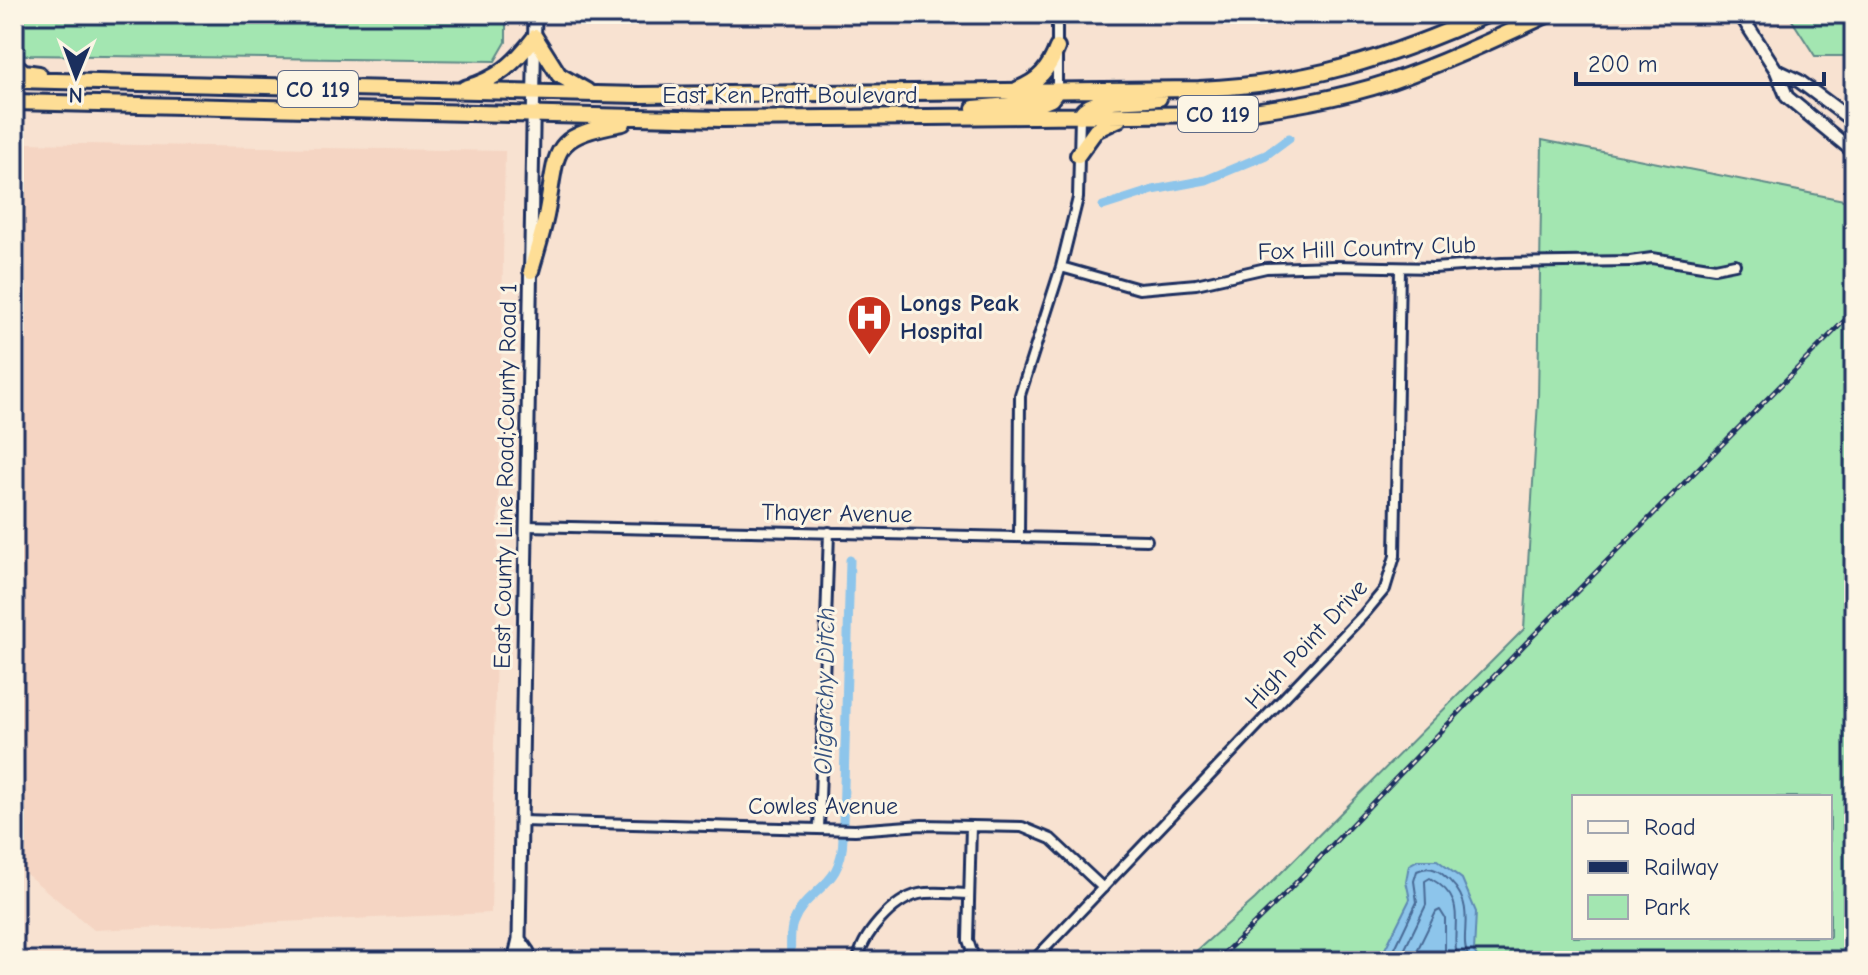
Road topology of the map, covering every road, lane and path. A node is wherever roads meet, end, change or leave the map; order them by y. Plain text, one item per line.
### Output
1 (535, 14) edge
2 (1057, 14) edge
3 (1488, 14) edge
4 (1549, 14) edge
5 (1740, 14) edge
6 (535, 37) junction
7 (1057, 48) junction
8 (14, 65) edge
9 (1776, 70) junction
10 (14, 80) edge
11 (103, 82) junction
12 (1186, 90) junction
13 (1012, 91) junction
14 (1057, 91) junction
15 (449, 92) junction
16 (534, 93) junction
17 (592, 94) junction
18 (14, 102) edge
19 (533, 116) junction
20 (962, 116) junction
21 (1080, 116) junction
22 (1128, 116) junction
23 (656, 117) junction
24 (1854, 122) edge
25 (1854, 152) edge
26 (1078, 155) junction
27 (1735, 264) dead end
28 (1061, 267) junction
29 (1400, 268) junction
30 (531, 271) junction
31 (526, 526) junction
32 (829, 532) junction
33 (1019, 537) junction
34 (1147, 540) dead end
35 (521, 821) junction
36 (971, 826) junction
37 (819, 829) junction
38 (1103, 888) junction
39 (969, 894) junction
40 (519, 939) junction
41 (514, 961) edge
42 (528, 961) edge
43 (858, 961) edge
44 (975, 961) edge
45 (1033, 961) edge

1 - 6 main road, East County Line Road;County Road 1
2 - 7 street
3 - 12 highway, East Ken Pratt Boulevard / CO 119
4 - 22 highway, East Ken Pratt Boulevard / CO 119
5 - 9 main road
6 - 15 highway
6 - 16 main road, East County Line Road;County Road 1
6 - 17 highway
7 - 13 highway
7 - 14 street
8 - 11 highway
9 - 24 main road
9 - 25 main road
10 - 11 highway, East Ken Pratt Boulevard / CO 119
11 - 15 highway, East Ken Pratt Boulevard / CO 119
12 - 14 highway, East Ken Pratt Boulevard / CO 119
12 - 21 highway
13 - 14 highway, East Ken Pratt Boulevard / CO 119
13 - 17 highway, East Ken Pratt Boulevard / CO 119
14 - 20 highway
15 - 16 highway, East Ken Pratt Boulevard / CO 119
16 - 17 highway, East Ken Pratt Boulevard / CO 119
16 - 19 main road, East County Line Road;County Road 1
18 - 19 highway, East Ken Pratt Boulevard / CO 119
19 - 23 highway, East Ken Pratt Boulevard / CO 119
19 - 30 main road, East County Line Road;County Road 1
20 - 21 highway, East Ken Pratt Boulevard / CO 119
20 - 23 highway, East Ken Pratt Boulevard / CO 119
21 - 22 highway, East Ken Pratt Boulevard / CO 119
21 - 26 street
22 - 26 highway
23 - 30 highway
26 - 28 street
27 - 29 street, Fox Hill Country Club
28 - 29 street, Fox Hill Country Club
28 - 33 street
29 - 38 street, High Point Drive
30 - 31 main road, East County Line Road;County Road 1
31 - 32 street, Thayer Avenue
31 - 35 main road, East County Line Road;County Road 1
32 - 33 street, Thayer Avenue
32 - 37 street
33 - 34 street, Thayer Avenue
35 - 37 street, Cowles Avenue
35 - 40 main road, East County Line Road;County Road 1
36 - 37 street, Cowles Avenue
36 - 38 street, Cowles Avenue
36 - 39 street
38 - 45 street, High Point Drive
39 - 43 street
39 - 44 street
40 - 41 main road
40 - 42 main road

